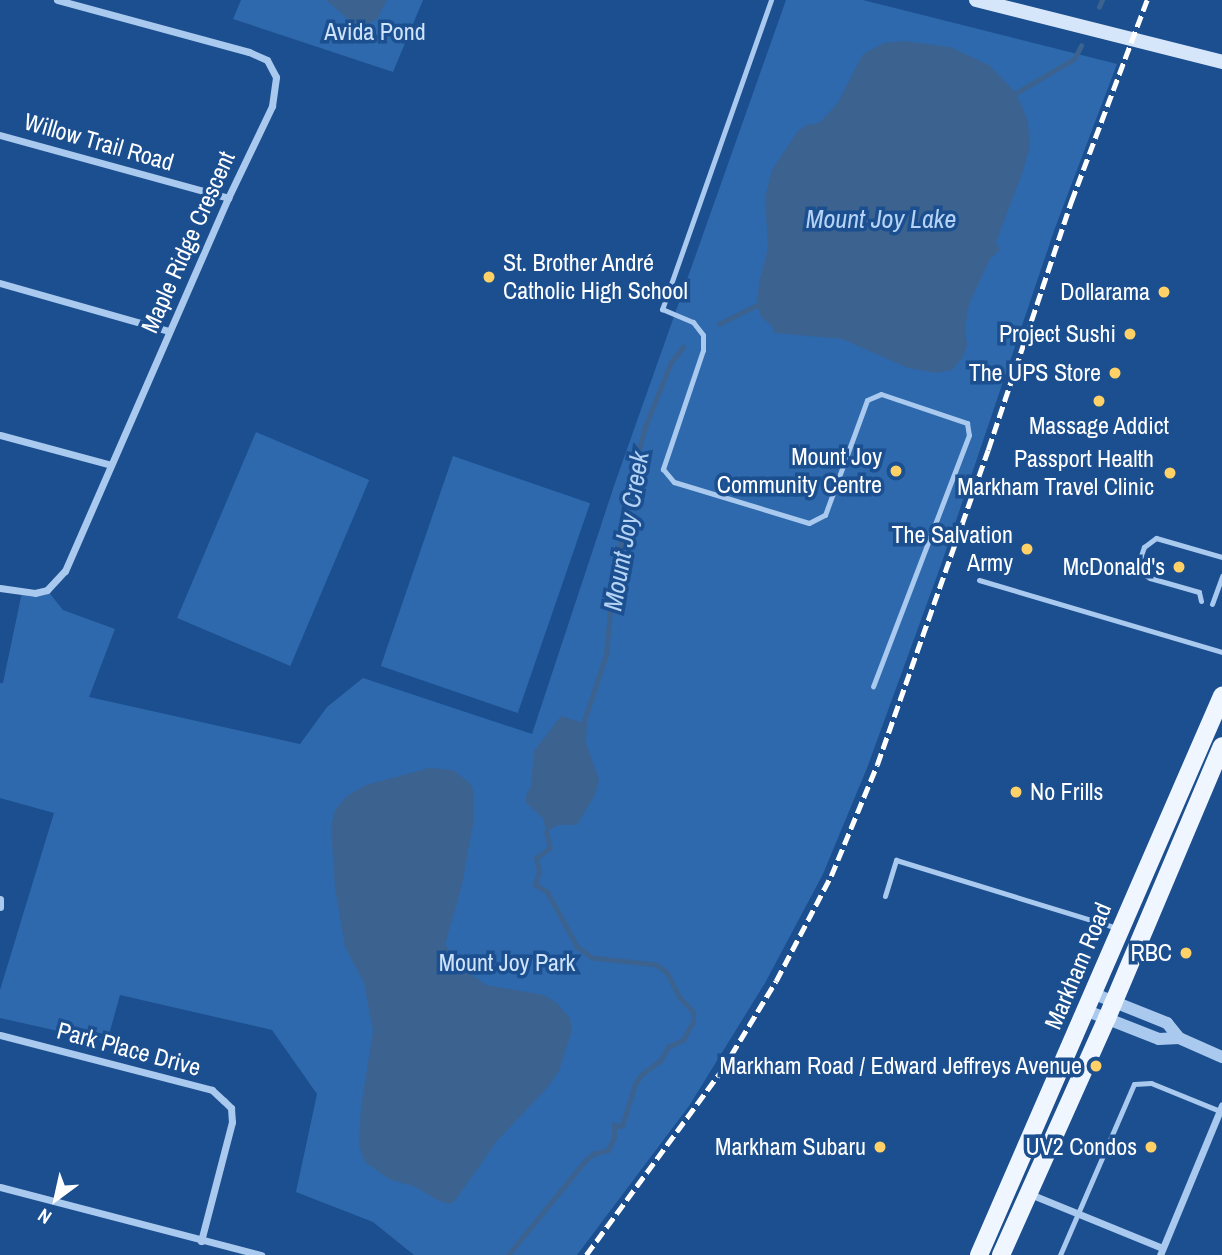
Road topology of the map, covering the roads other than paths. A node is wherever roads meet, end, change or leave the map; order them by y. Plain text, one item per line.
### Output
1 (57, 0) edge
2 (771, 0) edge
3 (976, 0) edge
4 (1222, 62) edge
5 (0, 135) edge
6 (228, 198) junction
7 (0, 283) edge
8 (168, 331) junction
9 (0, 435) edge
10 (111, 465) junction
11 (1222, 557) edge
12 (1222, 576) edge
13 (979, 580) dead end
14 (0, 588) edge
15 (1202, 601) dead end
16 (1212, 604) dead end
17 (1222, 652) edge
18 (873, 686) dead end
19 (1222, 696) edge
20 (1222, 746) edge
21 (884, 896) dead end
22 (0, 900) edge
23 (0, 907) edge
24 (1120, 929) junction
25 (1092, 993) junction
26 (1114, 1001) junction
27 (1085, 1010) junction
28 (1107, 1018) junction
29 (0, 1035) edge
30 (1179, 1038) junction
31 (1222, 1057) edge
32 (1221, 1108) edge
33 (0, 1187) edge
34 (1028, 1193) junction
35 (1077, 1214) junction
36 (201, 1241) junction
37 (1161, 1252) edge
38 (261, 1255) edge
39 (979, 1255) edge
40 (1001, 1255) edge
41 (1060, 1255) edge

1 - 6 street, Maple Ridge Crescent
2 - 18 lane
3 - 4 main road
5 - 6 street, Willow Trail Road
6 - 8 street, Maple Ridge Crescent
7 - 8 street
8 - 10 street, Maple Ridge Crescent
9 - 10 street
10 - 14 street, Maple Ridge Crescent
11 - 15 lane
12 - 16 lane
13 - 17 lane
19 - 24 main road, Markham Road
20 - 26 main road, Markham Road
21 - 24 lane
22 - 23 street
24 - 25 main road, Markham Road
25 - 26 street
25 - 27 main road, Markham Road
26 - 28 main road, Markham Road
26 - 30 street
27 - 28 street
27 - 39 main road, Markham Road
28 - 30 street
28 - 34 main road, Markham Road
29 - 36 street, Park Place Drive
30 - 31 street
32 - 35 lane
32 - 37 street
33 - 36 street
34 - 35 street
34 - 40 main road, Markham Road
35 - 37 street
35 - 41 lane
36 - 38 street

